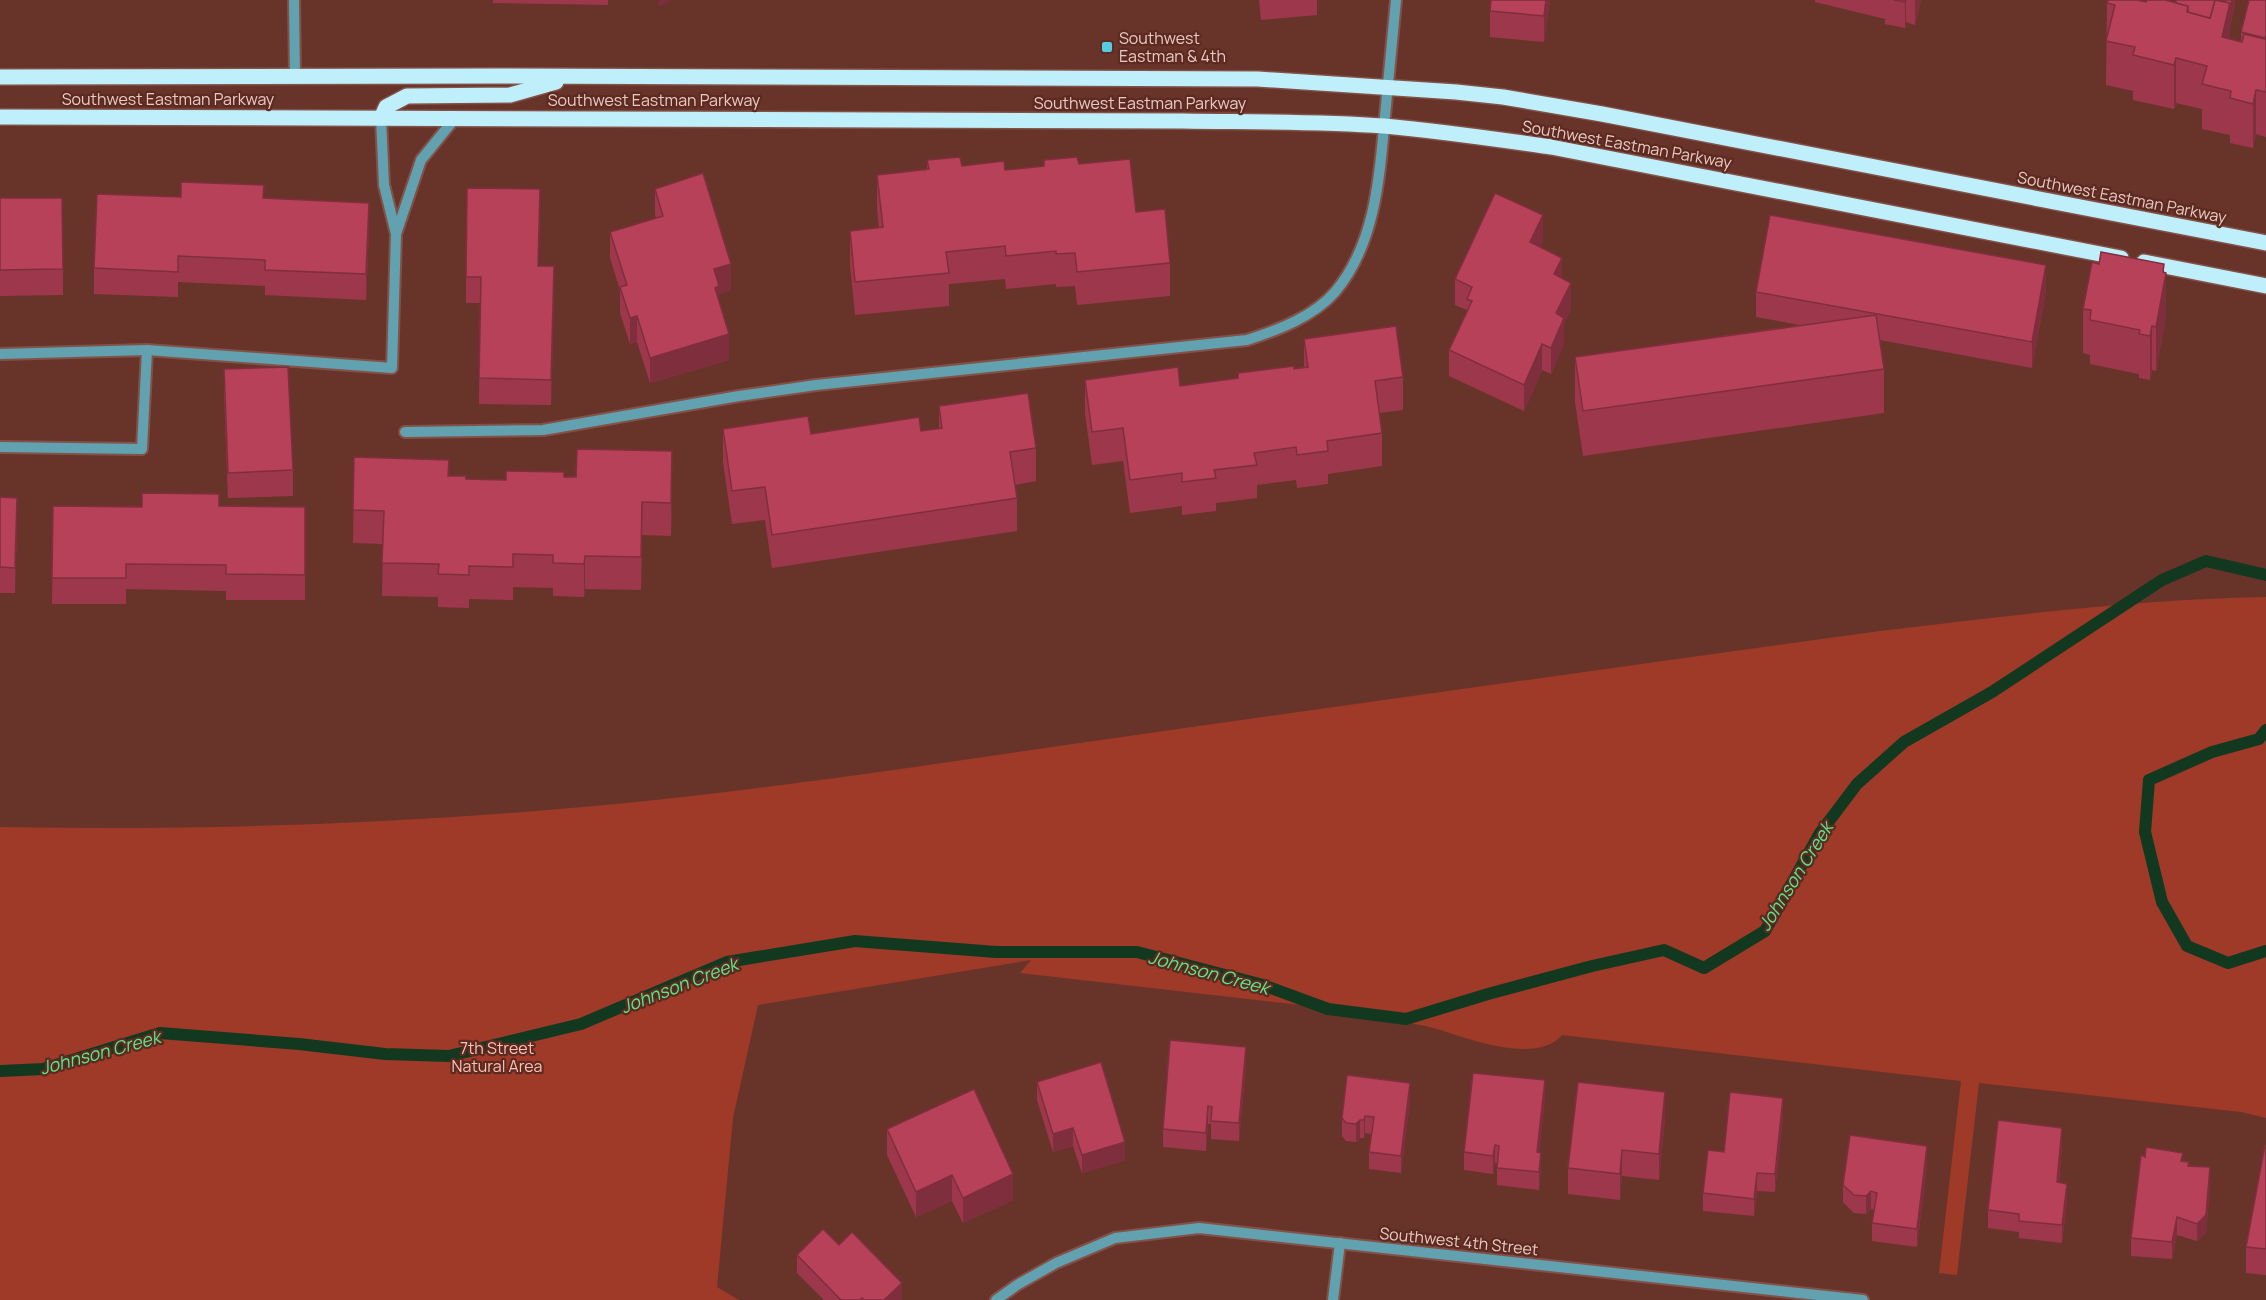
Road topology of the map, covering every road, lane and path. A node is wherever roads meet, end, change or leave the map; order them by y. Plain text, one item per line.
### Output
1 (294, 0) edge
2 (1396, 0) edge
3 (0, 77) edge
4 (573, 77) junction
5 (295, 78) junction
6 (1388, 87) junction
7 (0, 117) edge
8 (456, 117) junction
9 (381, 118) junction
10 (1384, 126) junction
11 (396, 234) junction
12 (2266, 243) edge
13 (2266, 285) edge
14 (147, 350) junction
15 (0, 354) edge
16 (405, 432) dead end
17 (0, 447) edge
18 (1340, 1243) junction
19 (1846, 1299) edge
20 (996, 1300) edge
21 (1333, 1300) edge
22 (1863, 1300) edge

1 - 5 street
2 - 6 street
3 - 5 main road, Southwest Eastman Parkway
4 - 5 main road, Southwest Eastman Parkway
4 - 6 main road, Southwest Eastman Parkway
4 - 9 main road
6 - 10 street
6 - 12 main road, Southwest Eastman Parkway
7 - 9 main road, Southwest Eastman Parkway
8 - 9 main road, Southwest Eastman Parkway
8 - 10 main road, Southwest Eastman Parkway
8 - 11 street
9 - 11 street
10 - 13 main road, Southwest Eastman Parkway
10 - 16 street
11 - 14 street
14 - 15 street
14 - 17 street
18 - 19 street, Southwest 4th Street
18 - 20 street, Southwest 4th Street
18 - 21 street
19 - 22 street, Southwest 4th Street

